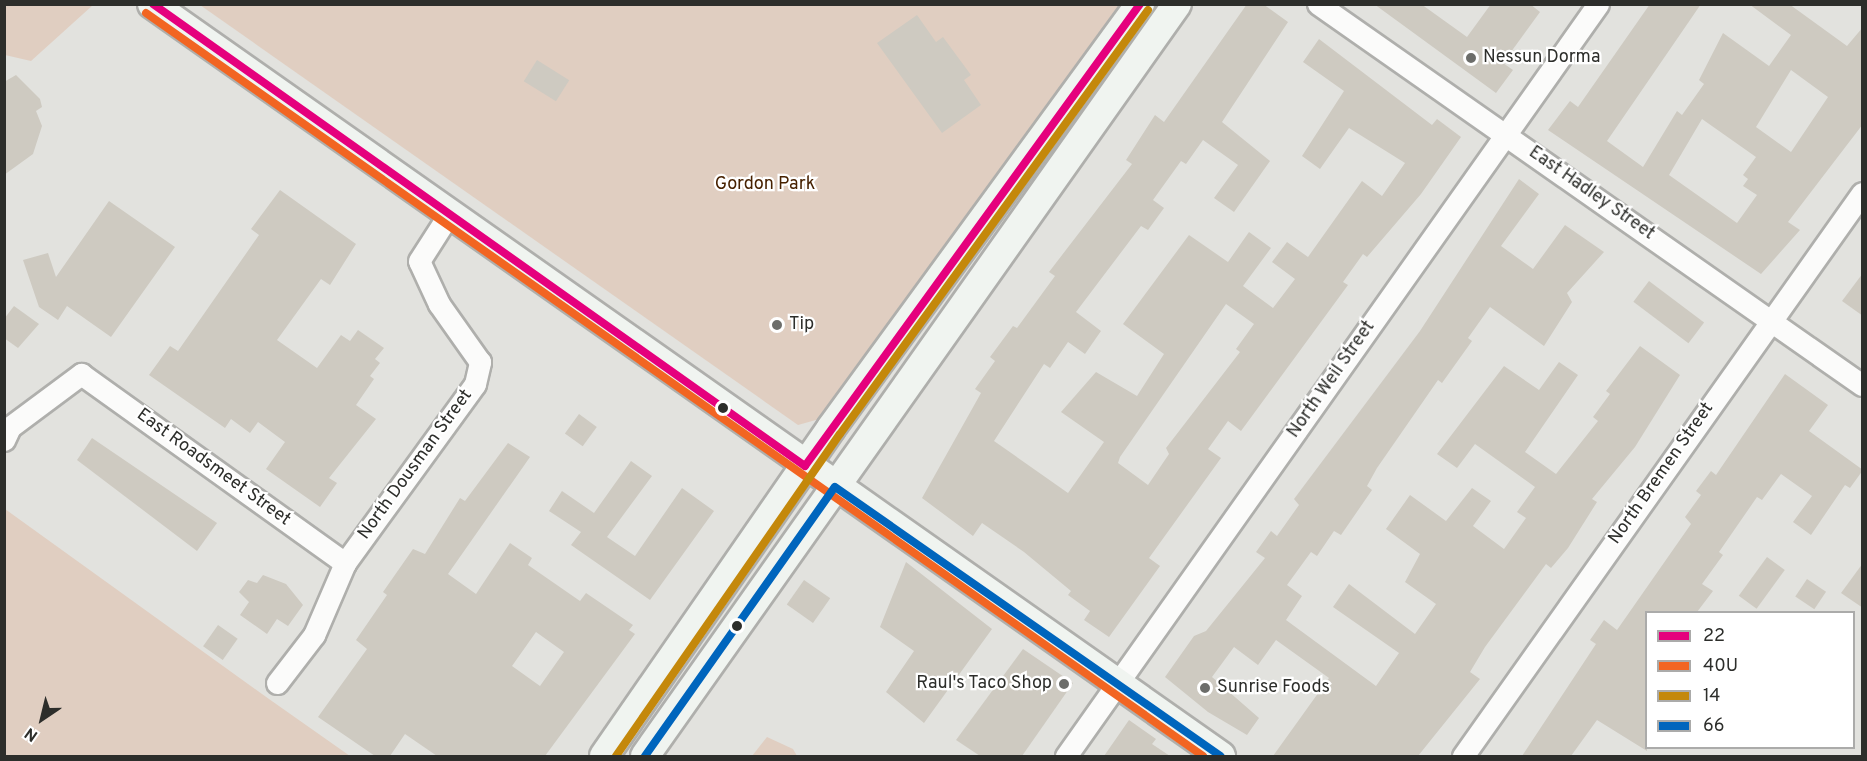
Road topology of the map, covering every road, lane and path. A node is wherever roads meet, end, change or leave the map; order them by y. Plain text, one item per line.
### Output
1 (152, 4) edge
2 (1140, 4) edge
3 (1177, 4) edge
4 (1318, 4) edge
5 (1598, 4) edge
6 (1506, 134) junction
7 (1863, 193) edge
8 (449, 214) junction
9 (1771, 320) junction
10 (1863, 385) edge
11 (4, 440) edge
12 (805, 466) junction
13 (835, 487) junction
14 (345, 563) junction
15 (277, 683) dead end
16 (1117, 684) junction
17 (604, 756) edge
18 (645, 756) edge
19 (1066, 756) edge
20 (1221, 756) edge
21 (1463, 756) edge

1 - 8 main road
2 - 12 main road
3 - 13 main road
4 - 6 street, East Hadley Street
5 - 6 street, North Weil Street
6 - 9 street, East Hadley Street
6 - 16 street, North Weil Street
7 - 9 street, North Bremen Street
8 - 12 main road
8 - 14 street, North Dousman Street
9 - 10 street, East Hadley Street
9 - 21 street, North Bremen Street
11 - 14 street, East Roadsmeet Street
12 - 13 main road
12 - 17 main road
13 - 16 main road
13 - 18 main road
14 - 15 street, North Dousman Street
16 - 19 street, North Weil Street
16 - 20 main road

